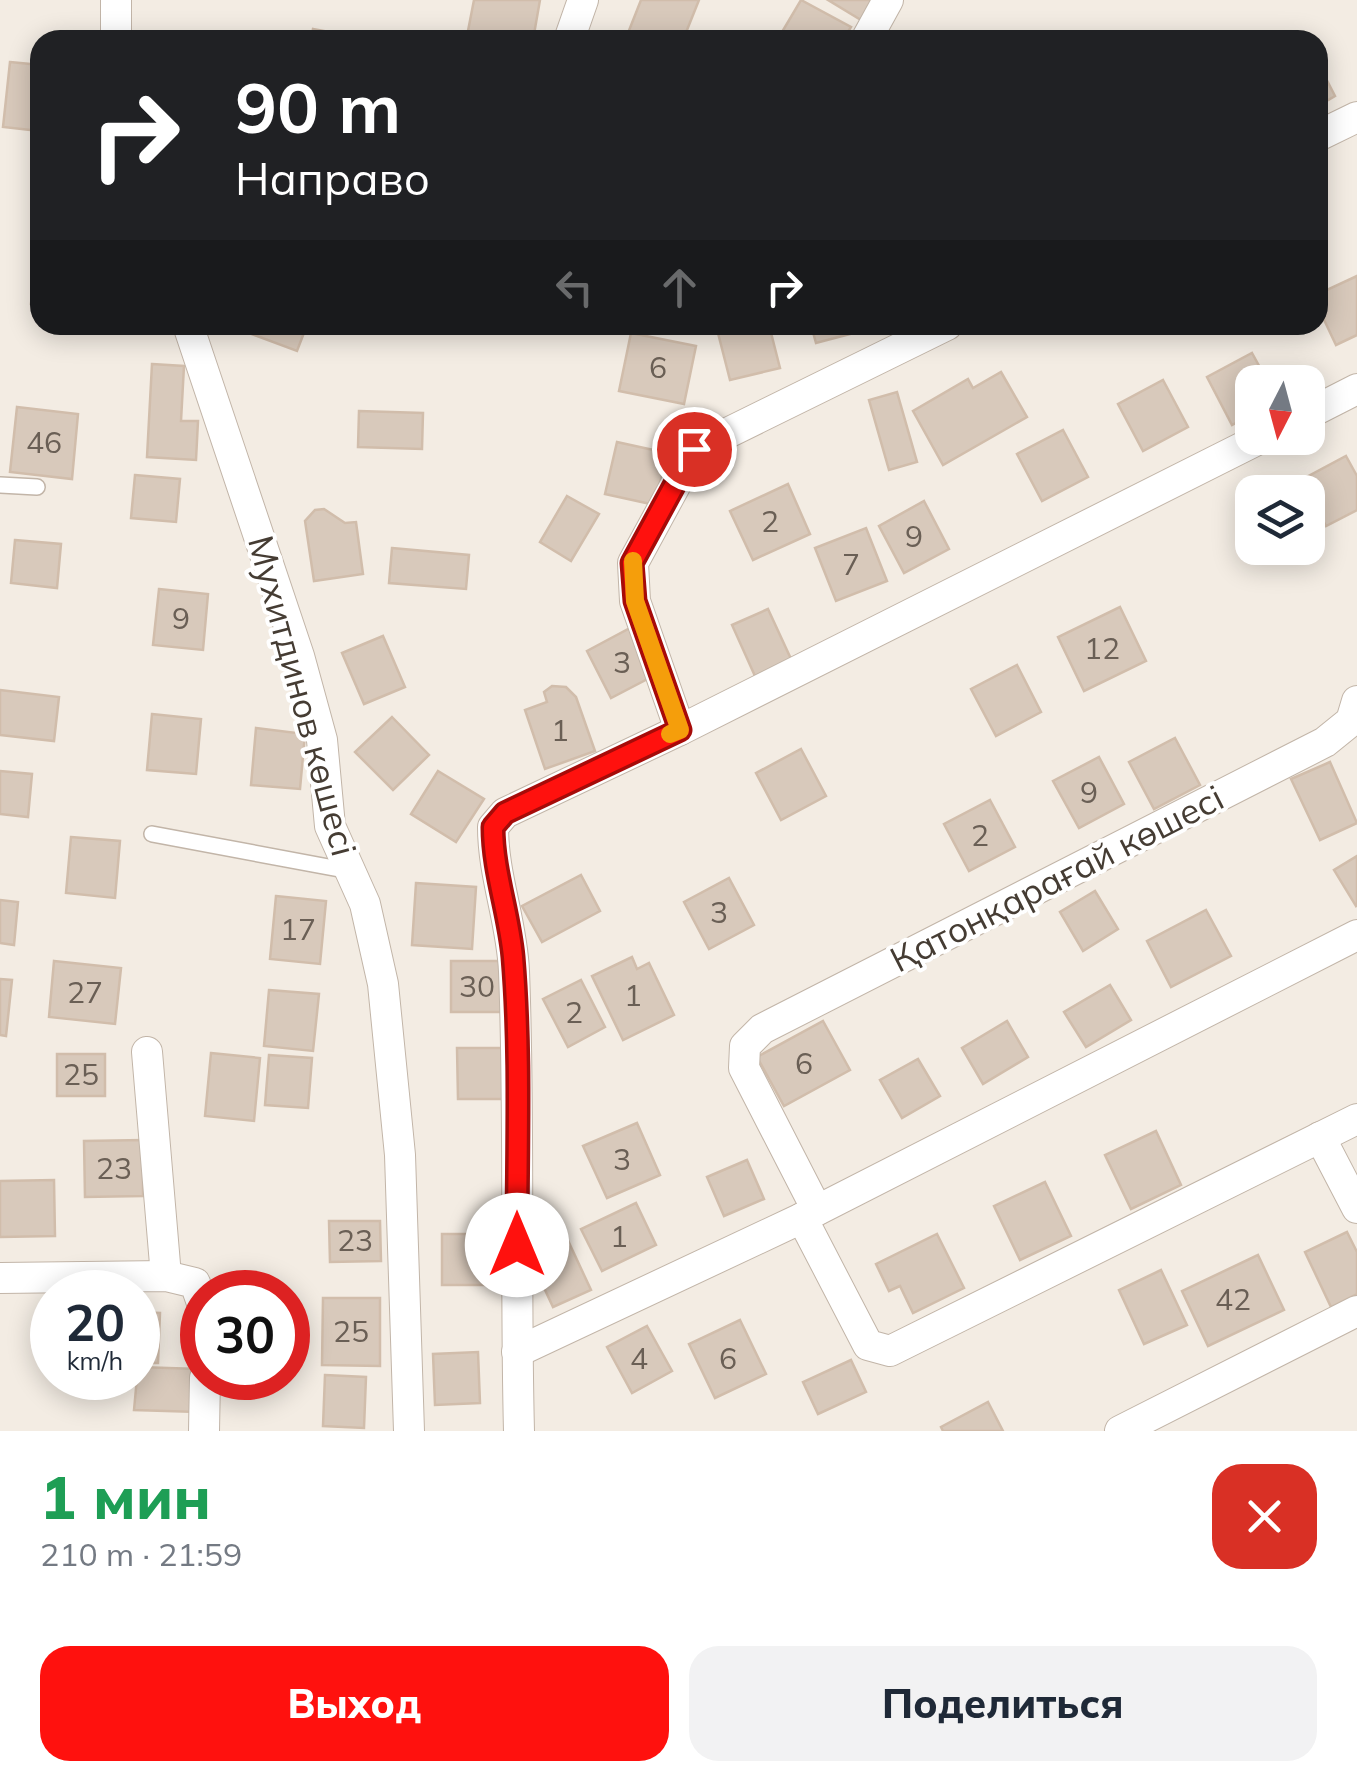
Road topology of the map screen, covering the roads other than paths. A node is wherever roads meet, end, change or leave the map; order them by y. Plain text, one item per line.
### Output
1 (116, 0) edge
2 (584, 0) edge
3 (888, 0) edge
4 (116, 30) edge
5 (573, 30) edge
6 (872, 30) edge
7 (1357, 118) edge
8 (1328, 131) edge
9 (191, 335) edge
10 (928, 335) edge
11 (1357, 389) edge
12 (1325, 405) edge
13 (1235, 451) edge
14 (0, 484) edge
15 (36, 487) dead end
16 (1357, 701) edge
17 (680, 730) junction
18 (152, 834) dead end
19 (350, 871) junction
20 (1357, 935) edge
21 (148, 1052) dead end
22 (1357, 1119) edge
23 (1320, 1137) junction
24 (1357, 1208) edge
25 (810, 1214) junction
26 (166, 1276) junction
27 (0, 1278) edge
28 (180, 1279) edge
29 (1357, 1311) edge
30 (517, 1352) junction
31 (205, 1400) edge
32 (204, 1431) edge
33 (408, 1431) edge
34 (519, 1431) edge
35 (1120, 1431) edge

1 - 4 street
2 - 5 street
3 - 6 street
7 - 8 street
9 - 19 street, Мухитдинов көшесі
10 - 17 street
11 - 12 street
13 - 17 street
14 - 15 lane
16 - 25 street, Қатонқарағай көшесі
17 - 30 street
18 - 19 lane
19 - 33 street, Мухитдинов көшесі
20 - 25 street
21 - 26 street
22 - 23 street
23 - 24 street
23 - 25 street
25 - 30 street
26 - 27 street
26 - 28 street
29 - 35 street
30 - 34 street
31 - 32 street

